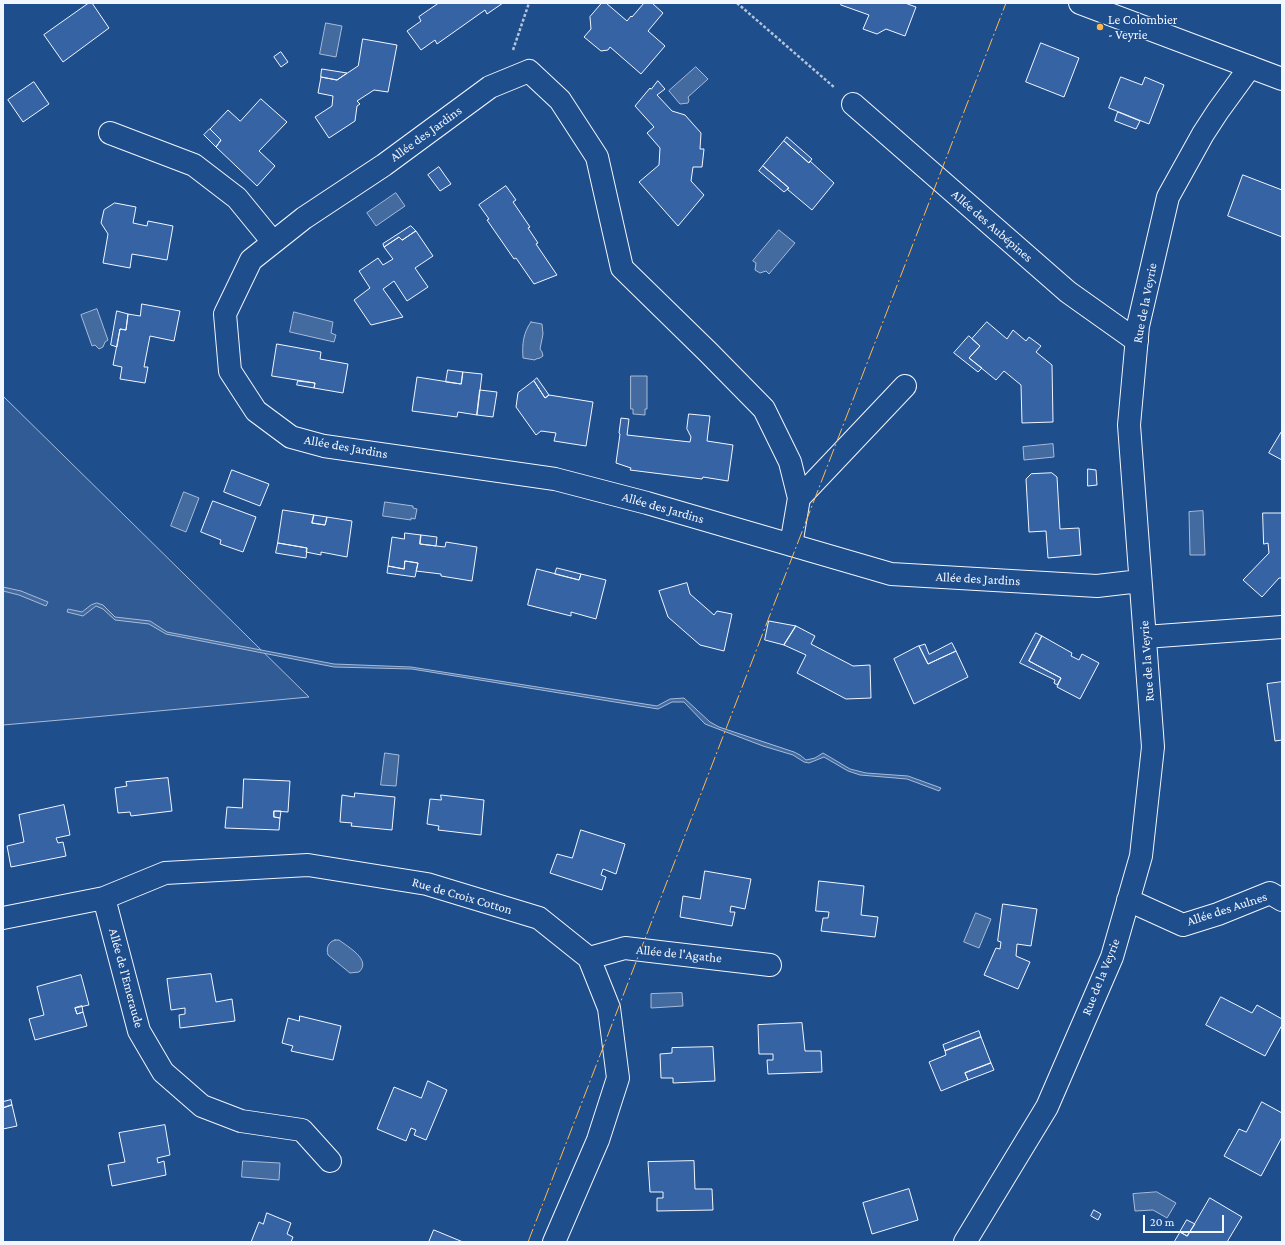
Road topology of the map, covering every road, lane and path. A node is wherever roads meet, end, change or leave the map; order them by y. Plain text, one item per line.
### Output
1 (529, 3) edge
2 (737, 3) edge
3 (1080, 3) edge
4 (1250, 67) junction
5 (510, 78) junction
6 (1282, 79) edge
7 (853, 104) joint
8 (110, 133) dead end
9 (273, 242) junction
10 (1136, 341) junction
11 (906, 386) dead end
12 (799, 498) junction
13 (791, 545) junction
14 (1140, 581) junction
15 (1282, 627) edge
16 (1145, 637) junction
17 (104, 898) junction
18 (1128, 900) junction
19 (1282, 900) edge
20 (3, 918) edge
21 (589, 958) junction
22 (770, 965) dead end
23 (330, 1161) dead end
24 (554, 1242) edge
25 (965, 1242) edge

1 - 5 path
2 - 7 path
3 - 4 street
4 - 6 street
4 - 10 street, Rue de la Veyrie
5 - 9 street, Allée des Jardins
5 - 12 street, Allée des Jardins
7 - 10 street, Allée des Aubépines
8 - 9 street
9 - 13 street, Allée des Jardins
10 - 14 street, Rue de la Veyrie
11 - 12 street
12 - 13 street
13 - 14 street, Allée des Jardins
14 - 16 street, Rue de la Veyrie
15 - 16 street
16 - 18 street, Rue de la Veyrie
17 - 20 street, Rue de Croix Cotton
17 - 21 street, Rue de Croix Cotton
17 - 23 street, Allée de l'Emeraude
18 - 19 street, Allée des Aulnes
18 - 25 street, Rue de la Veyrie
21 - 22 street, Allée de l'Agathe
21 - 24 street, Rue de Croix Cotton

